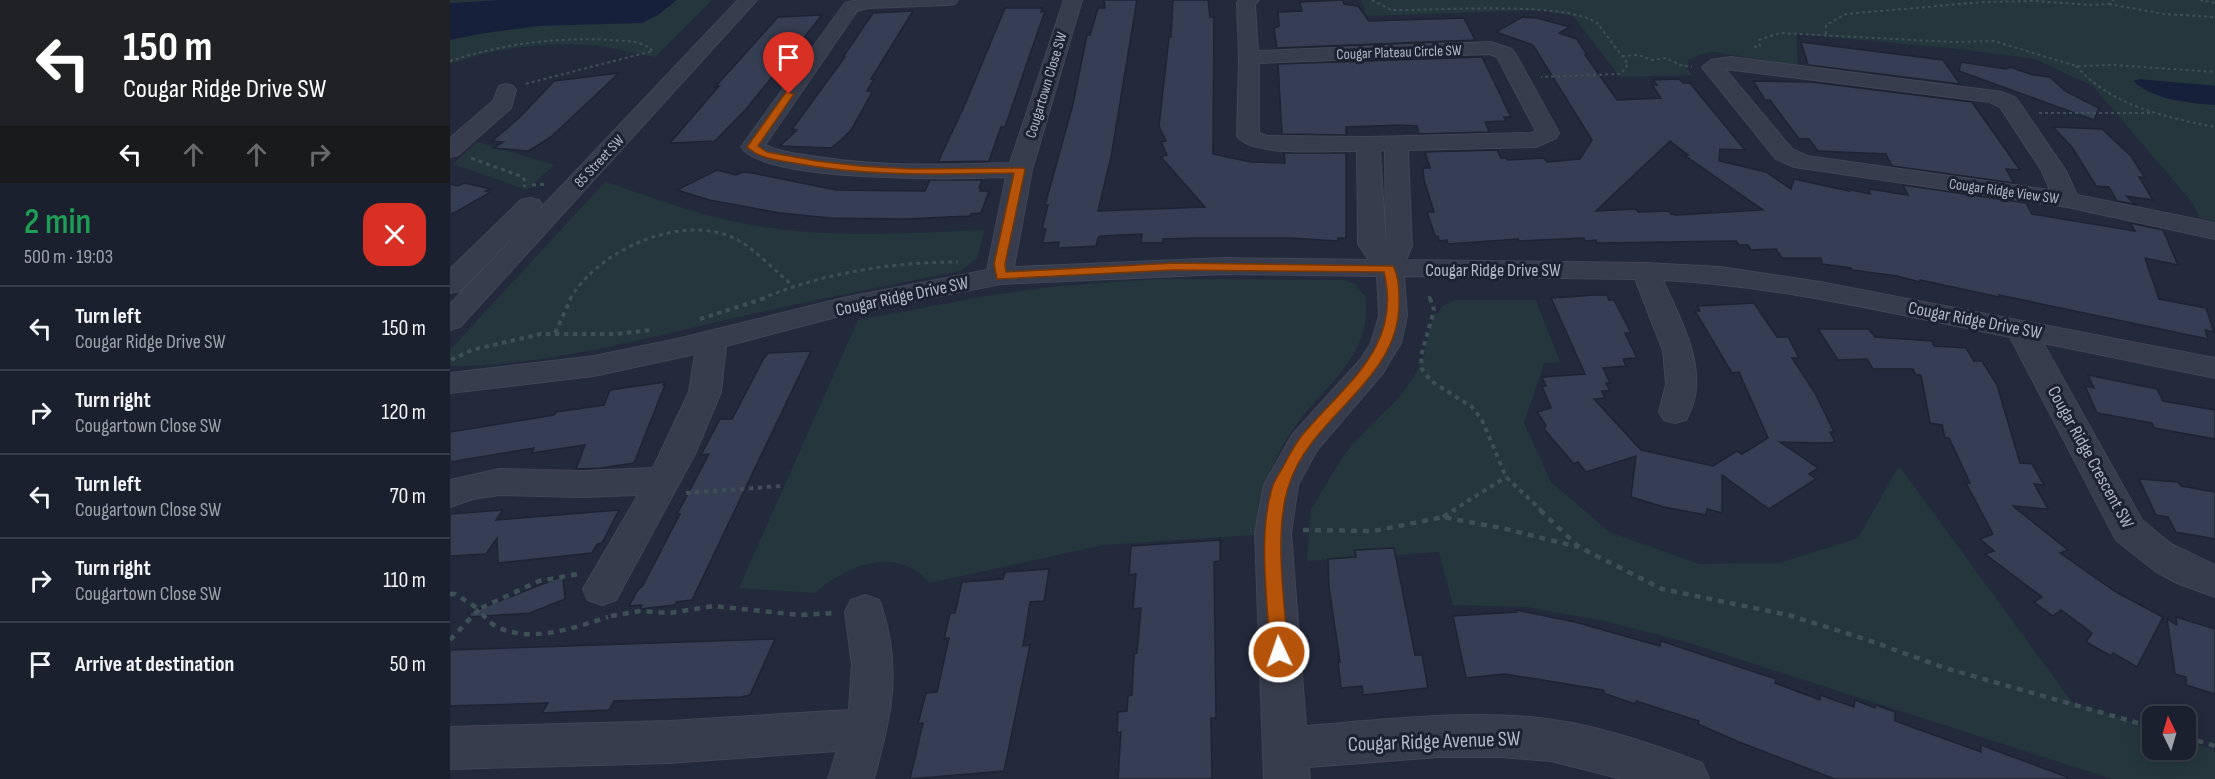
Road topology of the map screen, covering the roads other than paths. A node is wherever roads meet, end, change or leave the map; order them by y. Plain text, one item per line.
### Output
1 (730, 0) edge
2 (748, 0) edge
3 (949, 0) edge
4 (1073, 0) edge
5 (1250, 0) edge
6 (1249, 57) junction
7 (506, 90) road end
8 (1396, 143) junction
9 (1368, 144) junction
10 (456, 153) edge
11 (1020, 170) junction
12 (2067, 200) junction
13 (2215, 231) edge
14 (1389, 269) junction
15 (1646, 271) junction
16 (1001, 276) junction
17 (450, 285) edge
18 (450, 321) edge
19 (2020, 328) junction
20 (702, 330) junction
21 (2215, 368) edge
22 (450, 383) edge
23 (1675, 412) dead end
24 (659, 487) junction
25 (450, 494) edge
26 (2215, 581) edge
27 (608, 593) road end
28 (865, 612) road end
29 (865, 729) junction
30 (450, 748) edge
31 (1286, 764) edge
32 (851, 779) edge
33 (1686, 779) edge

1 - 17 street, 85 Street SW
2 - 18 street, 85 Street SW
3 - 11 street
4 - 11 street, Cougartown Close SW
5 - 6 street
6 - 8 street, Cougar Plateau Circle SW
6 - 9 street, Cougar Plateau Circle SW
7 - 10 street
8 - 9 street, Cougar Plateau Circle SW
8 - 14 street
9 - 14 street
11 - 16 street, Cougartown Close SW
12 - 12 street, Cougar Ridge View SW
12 - 13 street
14 - 15 street, Cougar Ridge Drive SW
14 - 16 street, Cougar Ridge Drive SW
14 - 31 street
15 - 19 street, Cougar Ridge Drive SW
15 - 23 street
16 - 20 street, Cougar Ridge Drive SW
19 - 21 street, Cougar Ridge Drive SW
19 - 26 street, Cougar Ridge Crescent SW
20 - 22 street, Cougar Ridge Drive SW
20 - 24 street
24 - 25 street
24 - 27 street
28 - 29 street
29 - 30 street
29 - 32 street
31 - 33 street, Cougar Ridge Avenue SW

